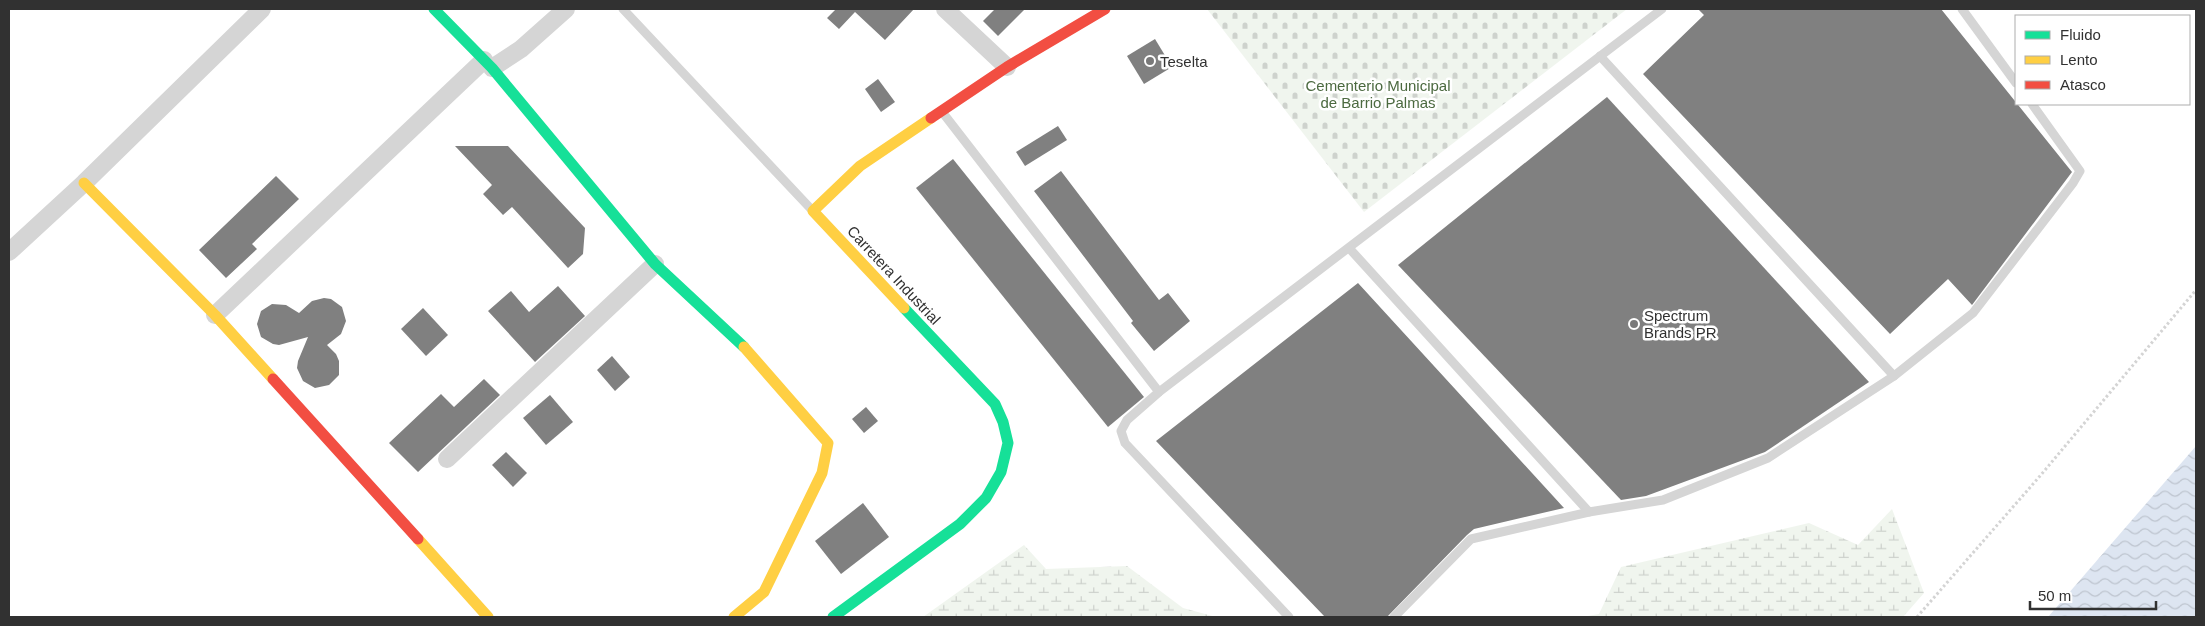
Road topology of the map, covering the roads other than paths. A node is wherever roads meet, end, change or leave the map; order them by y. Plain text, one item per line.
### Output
1 (262, 9) edge
2 (434, 9) edge
3 (566, 9) edge
4 (623, 9) edge
5 (945, 9) edge
6 (1105, 9) edge
7 (1662, 9) edge
8 (1962, 9) edge
9 (1600, 56) junction
10 (488, 64) junction
11 (1007, 67) junction
12 (2015, 81) edge
13 (2033, 105) edge
14 (942, 111) junction
15 (84, 182) junction
16 (813, 210) junction
17 (1349, 248) junction
18 (9, 252) edge
19 (655, 264) junction
20 (215, 315) junction
21 (1894, 376) junction
22 (1159, 392) junction
23 (447, 459) dead end
24 (1589, 512) junction
25 (488, 617) edge
26 (734, 617) edge
27 (832, 617) edge
28 (1290, 617) edge
29 (1394, 617) edge

1 - 15 street
2 - 10 street
3 - 10 street
4 - 16 lane
5 - 11 street
6 - 11 street
7 - 9 lane
8 - 12 lane
9 - 17 lane
9 - 21 lane
10 - 19 street
10 - 20 street
11 - 14 street
13 - 21 lane
14 - 16 street
14 - 22 lane
15 - 18 street
15 - 20 street
16 - 27 street, Carretera Industrial
17 - 22 lane
17 - 24 lane
19 - 23 street
19 - 26 street
20 - 25 street
21 - 24 lane
22 - 28 lane
24 - 29 lane

